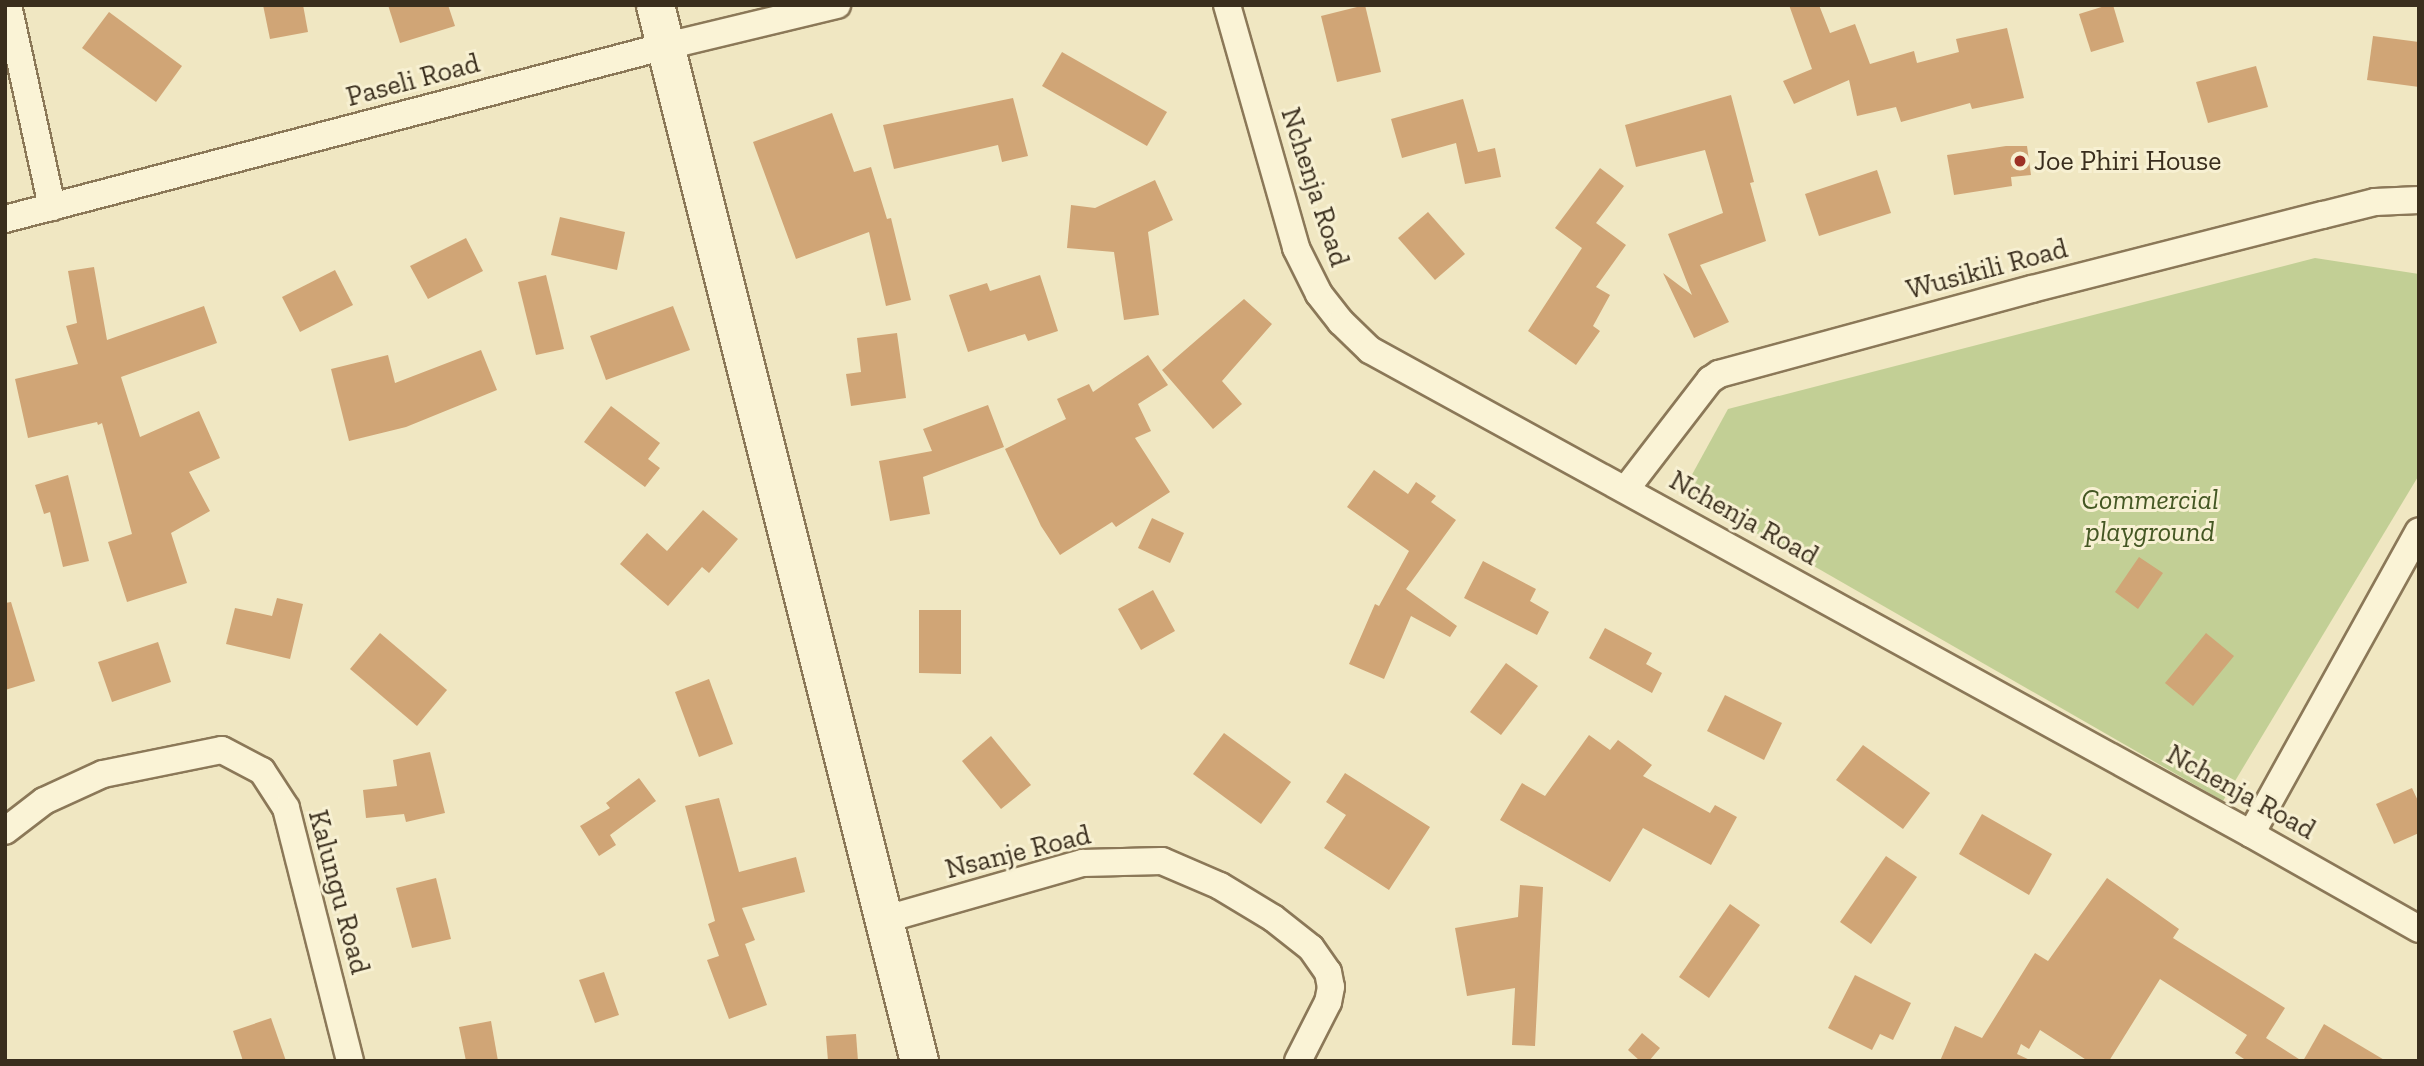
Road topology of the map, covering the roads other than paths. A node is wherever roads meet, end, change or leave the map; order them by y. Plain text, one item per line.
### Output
1 (8, 5) edge
2 (655, 5) edge
3 (837, 5) edge
4 (1227, 5) edge
5 (666, 46) junction
6 (2419, 200) edge
7 (52, 207) junction
8 (5, 219) edge
9 (1626, 489) junction
10 (2419, 531) edge
11 (5, 831) edge
12 (2251, 834) junction
13 (886, 919) junction
14 (2419, 929) edge
15 (350, 1061) edge
16 (919, 1061) edge
17 (1298, 1061) edge

1 - 7 street
2 - 5 street
3 - 5 street, Paseli Road
4 - 9 street, Nchenja Road
5 - 7 street, Paseli Road
5 - 13 street
6 - 9 street, Wusikili Road
7 - 8 street, Paseli Road
9 - 12 street, Nchenja Road
10 - 12 street
11 - 15 street, Kalungu Road
12 - 14 street, Nchenja Road
13 - 16 street
13 - 17 street, Nsanje Road

